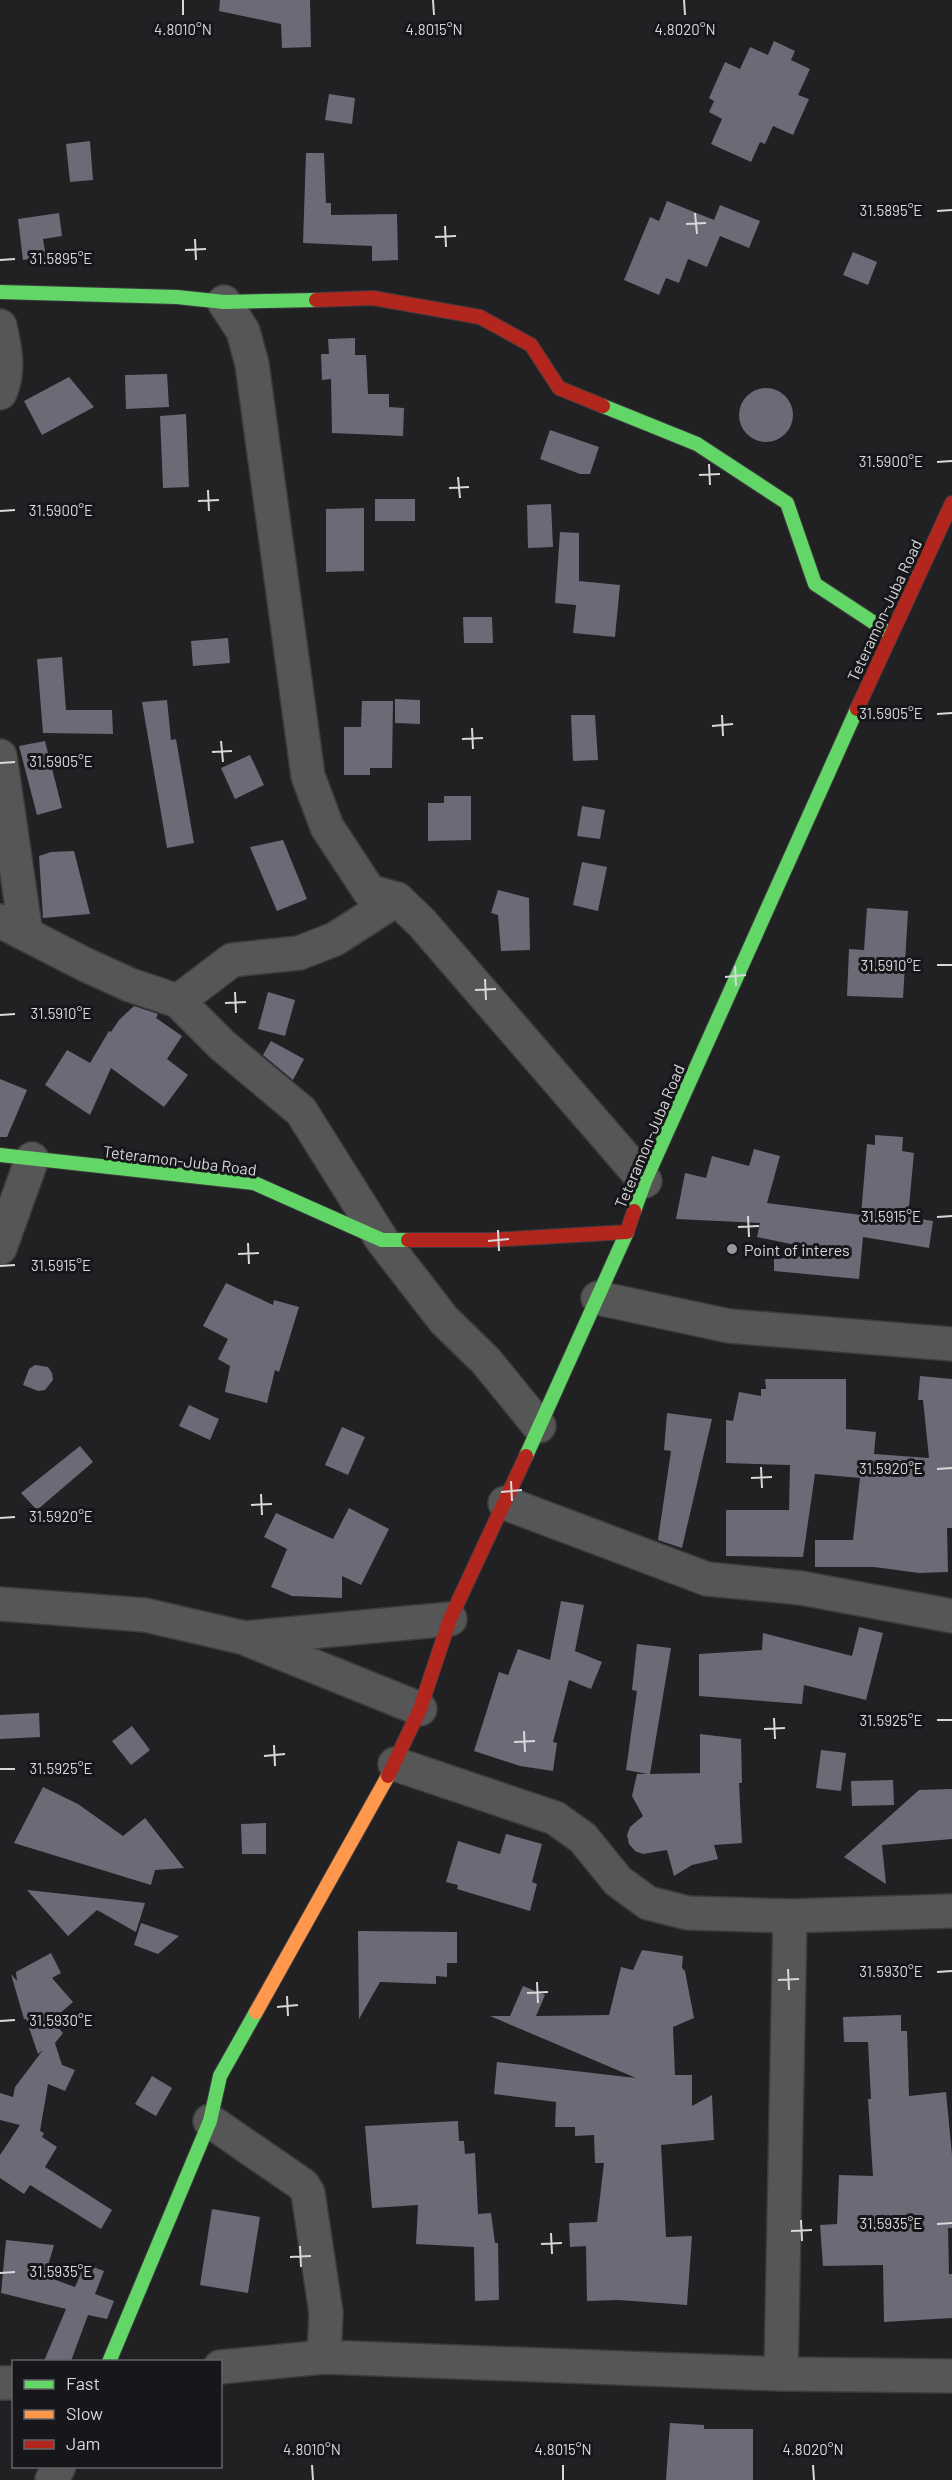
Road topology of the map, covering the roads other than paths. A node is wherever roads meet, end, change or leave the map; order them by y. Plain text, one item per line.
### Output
1 (0, 292) edge
2 (224, 302) junction
3 (0, 326) edge
4 (0, 393) edge
5 (952, 503) edge
6 (891, 634) junction
7 (0, 756) edge
8 (397, 899) junction
9 (13, 927) edge
10 (178, 1001) junction
11 (16, 1157) edge
12 (645, 1181) junction
13 (627, 1232) junction
14 (382, 1240) junction
15 (0, 1248) edge
16 (598, 1298) junction
17 (952, 1344) edge
18 (539, 1426) junction
19 (505, 1503) junction
20 (0, 1604) edge
21 (952, 1616) edge
22 (450, 1619) junction
23 (245, 1638) junction
24 (420, 1709) junction
25 (396, 1764) junction
26 (952, 1911) edge
27 (790, 1916) junction
28 (210, 2121) junction
29 (324, 2357) junction
30 (109, 2360) edge
31 (222, 2367) edge
32 (781, 2374) junction
33 (952, 2376) edge

1 - 2 street
2 - 6 street
2 - 8 street
3 - 4 street
5 - 6 street, Teteramon-Juba Road
6 - 12 street, Teteramon-Juba Road
7 - 9 street
8 - 10 street
8 - 12 street
9 - 10 street
10 - 14 street
11 - 14 street, Teteramon-Juba Road
11 - 15 street
12 - 13 street, Teteramon-Juba Road
13 - 14 street, Teteramon-Juba Road
13 - 16 street
14 - 18 street
16 - 17 street
16 - 18 street
18 - 19 street
19 - 21 street
19 - 22 street
20 - 23 street
22 - 23 street
22 - 24 street
23 - 24 street
24 - 25 street
25 - 27 street
25 - 28 street
26 - 27 street
27 - 32 street
28 - 29 street
28 - 30 street
29 - 31 street
29 - 32 street
32 - 33 street

